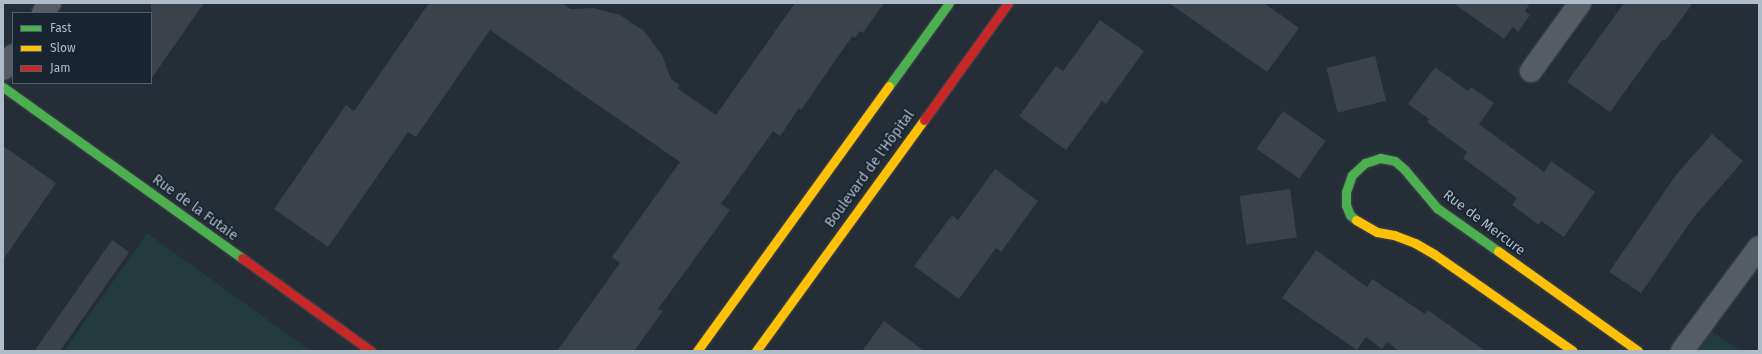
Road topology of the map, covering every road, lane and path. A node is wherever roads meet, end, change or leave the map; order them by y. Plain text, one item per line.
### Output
1 (50, 3) edge
2 (949, 3) edge
3 (1008, 3) edge
4 (1580, 3) edge
5 (44, 12) edge
6 (12, 56) edge
7 (3, 69) edge
8 (1531, 71) dead end
9 (3, 87) edge
10 (1759, 247) edge
11 (371, 351) edge
12 (698, 351) edge
13 (756, 351) edge
14 (1573, 351) edge
15 (1638, 351) edge
16 (1682, 351) edge

1 - 5 street
2 - 12 street
3 - 13 street, Boulevard de l'Hôpital
4 - 8 street
6 - 7 street
9 - 11 street, Rue de la Futaie
10 - 16 street
14 - 15 street, Rue de Mercure

